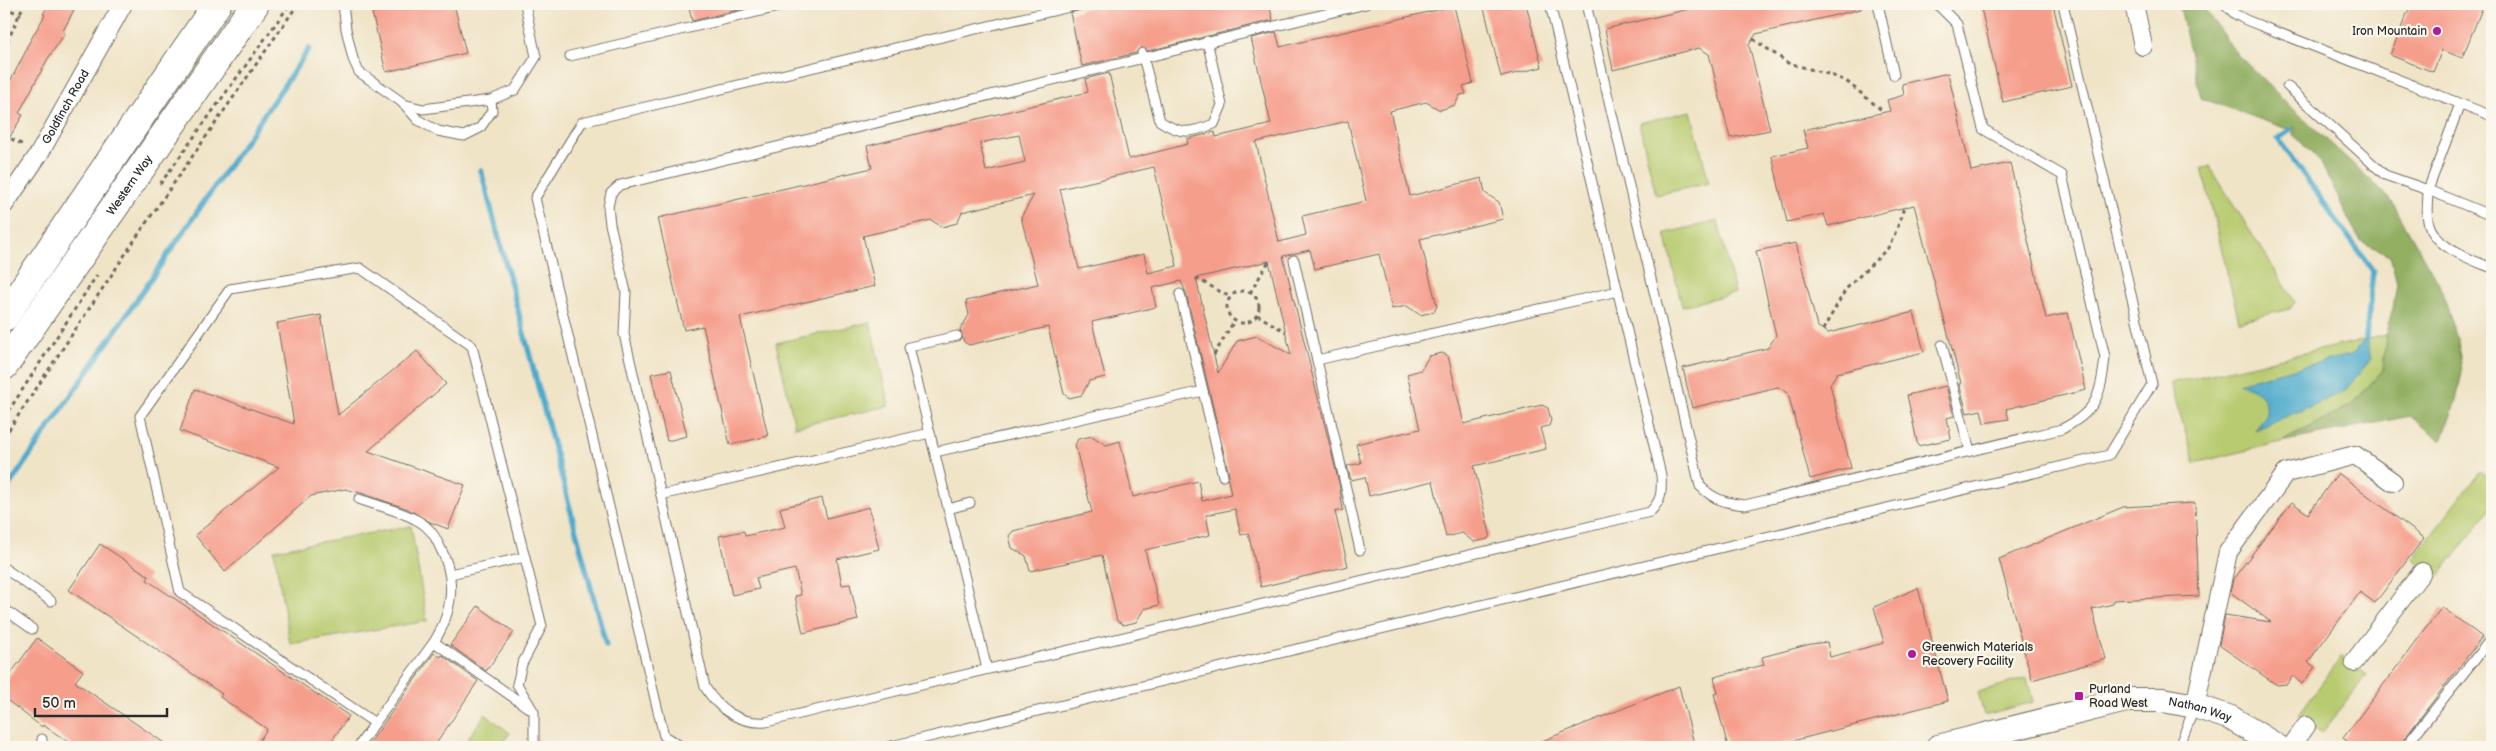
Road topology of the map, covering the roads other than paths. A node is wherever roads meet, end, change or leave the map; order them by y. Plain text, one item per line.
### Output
1 (123, 4) edge
2 (217, 4) edge
3 (255, 4) edge
4 (343, 4) edge
5 (526, 4) edge
6 (791, 4) edge
7 (1082, 4) edge
8 (1366, 4) edge
9 (1550, 4) edge
10 (1586, 4) edge
11 (1878, 4) edge
12 (1937, 4) edge
13 (2063, 4) edge
14 (2134, 4) edge
15 (2226, 4) edge
16 (1207, 41) junction
17 (2143, 46) dead end
18 (1143, 55) junction
19 (570, 56) dead end
20 (1894, 75) dead end
21 (2287, 86) dead end
22 (491, 100) junction
23 (403, 104) junction
24 (2460, 104) junction
25 (2492, 116) edge
26 (2428, 190) junction
27 (4, 205) edge
28 (2492, 216) edge
29 (1294, 260) dead end
30 (2492, 268) edge
31 (1618, 290) junction
32 (1180, 294) dead end
33 (4, 316) edge
34 (957, 336) dead end
35 (1942, 345) dead end
36 (1317, 360) junction
37 (4, 366) edge
38 (1203, 391) junction
39 (930, 433) junction
40 (1970, 451) junction
41 (935, 452) junction
42 (1223, 476) dead end
43 (2393, 482) dead end
44 (662, 495) junction
45 (359, 499) dead end
46 (970, 503) dead end
47 (948, 509) junction
48 (1360, 550) dead end
49 (525, 558) junction
50 (4, 568) edge
51 (2422, 572) dead end
52 (450, 574) junction
53 (51, 601) dead end
54 (4, 609) edge
55 (32, 628) dead end
56 (2489, 641) dead end
57 (434, 642) junction
58 (2354, 662) dead end
59 (987, 669) junction
60 (2195, 706) junction
61 (534, 712) junction
62 (375, 723) junction
63 (2306, 726) dead end
64 (2276, 746) edge
65 (358, 747) edge
66 (540, 747) edge
67 (682, 747) edge
68 (887, 747) edge
69 (1938, 747) edge
70 (2179, 747) edge
71 (2405, 747) edge

1 - 27 street, Goldfinch Road
2 - 33 main road
3 - 37 main road, Western Way
4 - 23 lane
5 - 22 lane
6 - 19 lane
7 - 67 lane
8 - 16 lane
9 - 31 lane
10 - 40 lane
11 - 20 lane
12 - 40 lane
13 - 68 lane
14 - 17 street
15 - 24 lane
16 - 18 lane
16 - 18 lane
18 - 44 lane
21 - 26 lane
22 - 23 lane
22 - 23 lane
24 - 25 lane
24 - 26 lane
26 - 28 lane
26 - 30 lane
29 - 36 lane
31 - 36 lane
31 - 59 lane
32 - 38 lane
34 - 39 lane
35 - 40 lane
36 - 48 lane
38 - 41 lane
38 - 42 lane
39 - 41 lane
39 - 44 lane
41 - 47 lane
43 - 60 street
44 - 59 lane
45 - 52 lane
46 - 47 lane
47 - 59 lane
49 - 52 lane
49 - 61 lane
49 - 62 lane
50 - 53 lane
51 - 58 street
52 - 57 lane
54 - 55 lane
56 - 71 lane
57 - 61 lane
57 - 62 lane
60 - 64 street, Nathan Way
60 - 69 street, Nathan Way
60 - 70 lane
61 - 66 lane
62 - 65 lane
63 - 64 street

